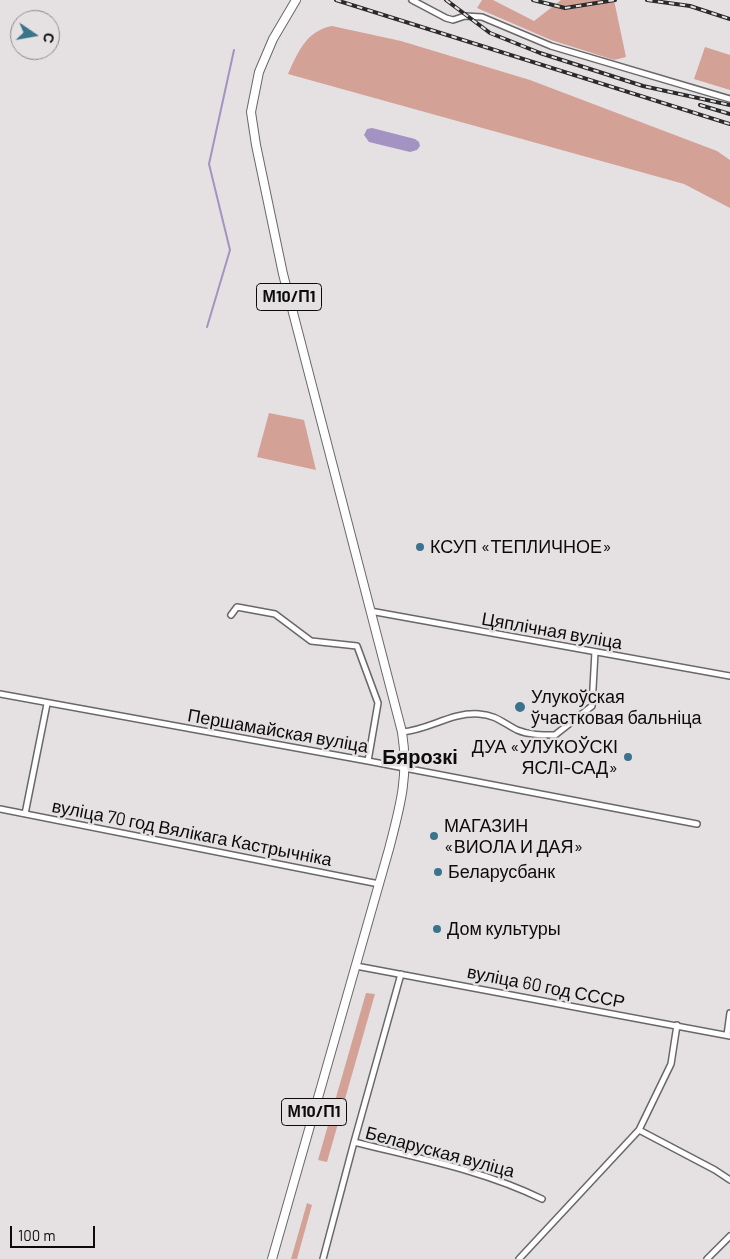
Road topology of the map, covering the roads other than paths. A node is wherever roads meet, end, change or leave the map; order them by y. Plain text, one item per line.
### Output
1 (296, 0) edge
2 (412, 0) edge
3 (730, 98) edge
4 (370, 611) junction
5 (231, 615) dead end
6 (595, 652) junction
7 (730, 668) edge
8 (729, 676) edge
9 (0, 694) edge
10 (47, 704) junction
11 (402, 732) junction
12 (368, 761) junction
13 (406, 769) junction
14 (0, 809) edge
15 (25, 814) junction
16 (697, 824) dead end
17 (380, 884) junction
18 (356, 966) junction
19 (401, 974) junction
20 (730, 1013) edge
21 (677, 1026) junction
22 (728, 1035) edge
23 (639, 1130) junction
24 (354, 1142) junction
25 (730, 1180) edge
26 (542, 1199) dead end
27 (730, 1236) edge
28 (272, 1259) edge
29 (323, 1259) edge
30 (519, 1259) edge
31 (707, 1259) edge

1 - 4 main road, М10/П1
2 - 3 street
4 - 6 street, Цяплічная вуліца
4 - 11 main road, М10/П1
5 - 12 street
6 - 8 street, Цяплічная вуліца
6 - 11 street
7 - 8 street
9 - 10 street, Першамайская вуліца
10 - 12 street, Першамайская вуліца
10 - 15 street
11 - 13 main road, М10/П1
12 - 13 street, Першамайская вуліца
13 - 16 street, Першамайская вуліца
13 - 17 main road, М10/П1
14 - 15 street, вуліца 70 год Вялікага Кастрычніка
15 - 17 street, вуліца 70 год Вялікага Кастрычніка
17 - 18 main road, М10/П1
18 - 19 street, вуліца 60 год СССР
18 - 28 main road, М10/П1
19 - 21 street, вуліца 60 год СССР
19 - 24 street, Беларуская вуліца
20 - 22 street
21 - 22 street, вуліца 60 год СССР
21 - 23 street
23 - 25 street
23 - 30 street
24 - 26 street, Беларуская вуліца
24 - 29 street
27 - 31 street

